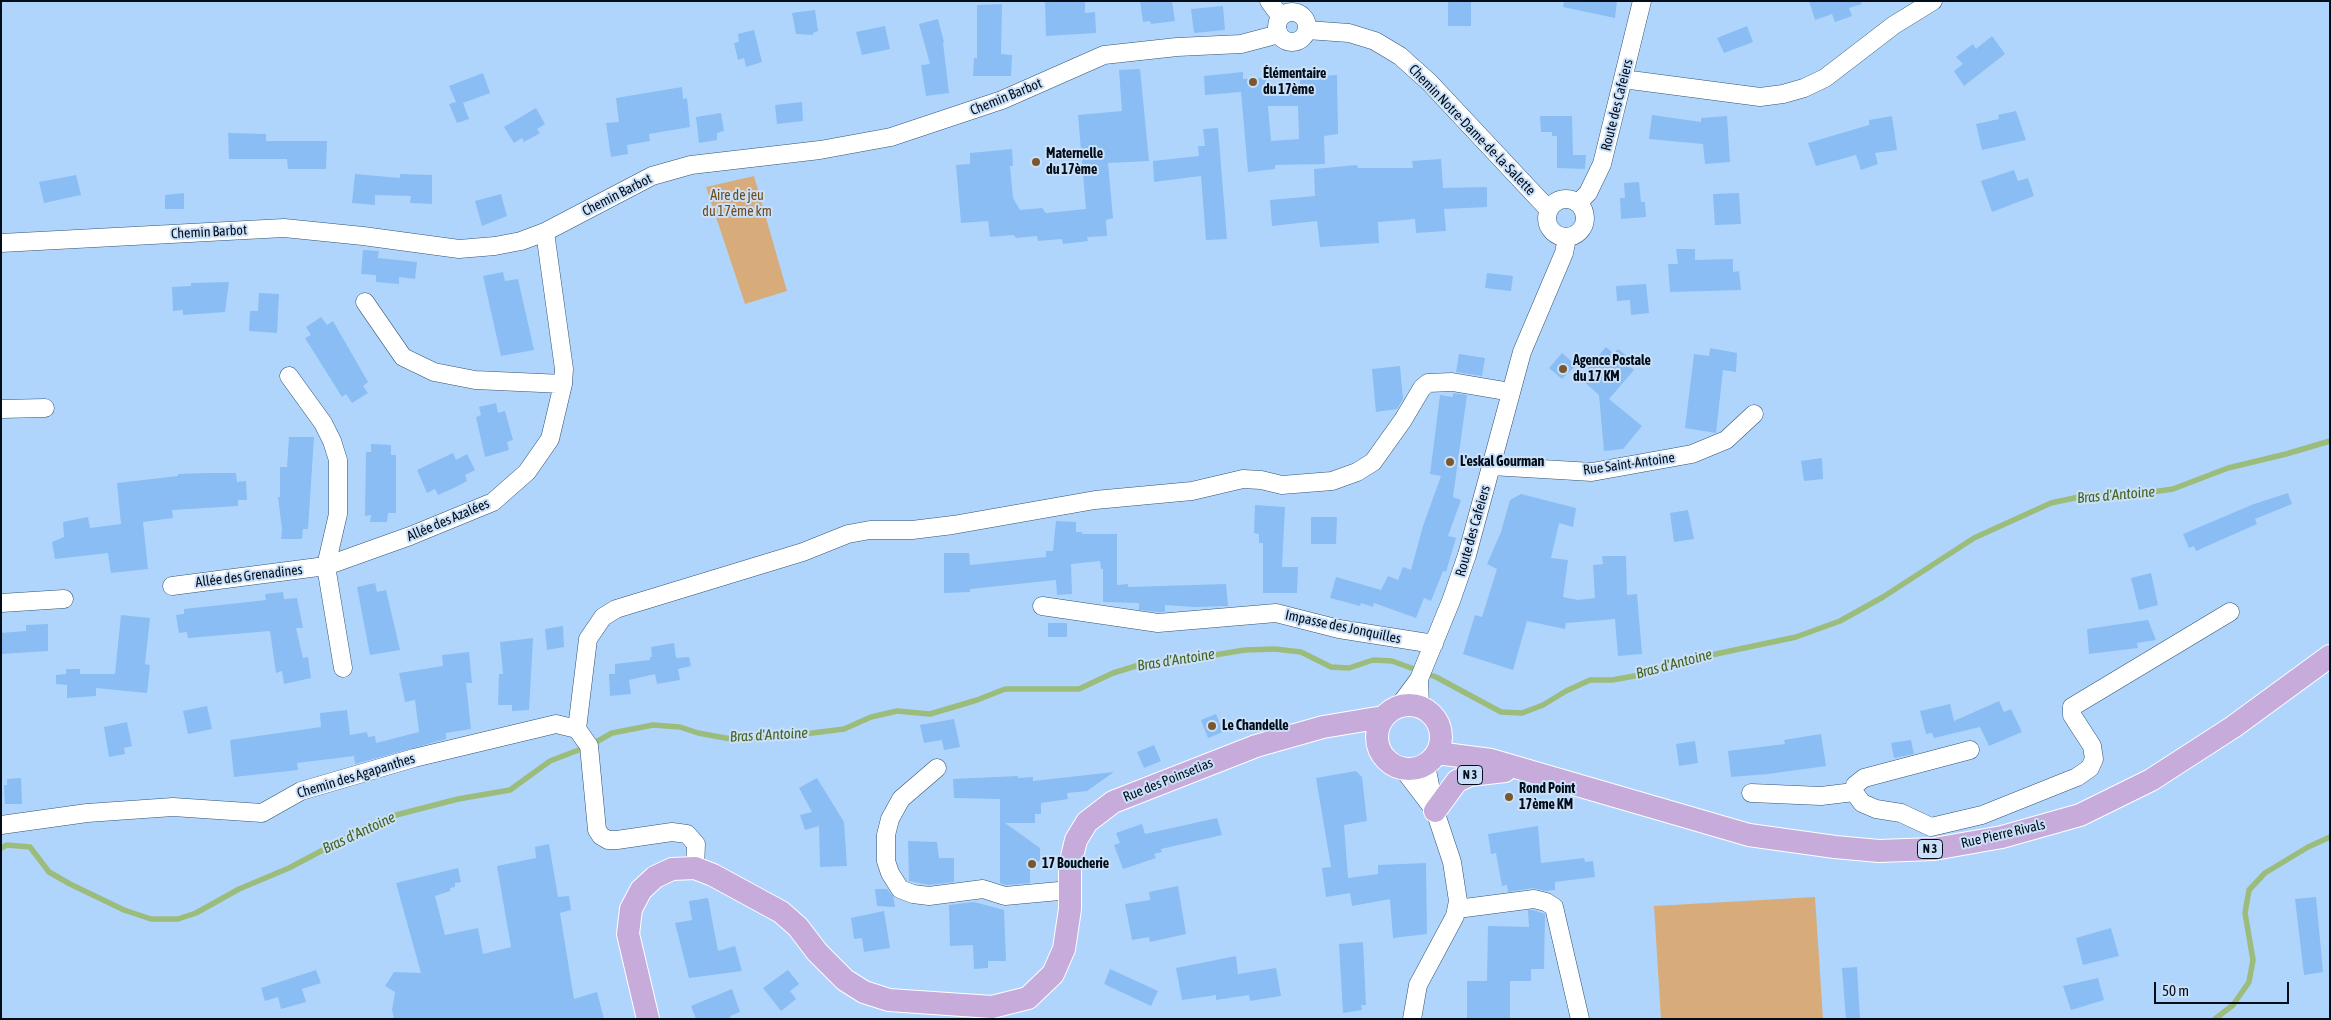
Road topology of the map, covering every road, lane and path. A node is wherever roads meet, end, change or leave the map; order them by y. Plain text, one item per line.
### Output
1 (1269, 1) edge
2 (1642, 1) edge
3 (1933, 1) edge
4 (1280, 26) junction
5 (1623, 79) junction
6 (1578, 204) junction
7 (1549, 210) junction
8 (544, 232) junction
9 (1567, 238) junction
10 (1, 243) edge
11 (365, 302) dead end
12 (290, 376) dead end
13 (563, 384) junction
14 (1511, 392) junction
15 (45, 408) dead end
16 (1, 409) edge
17 (1754, 414) dead end
18 (1491, 466) junction
19 (326, 566) junction
20 (172, 586) dead end
21 (64, 599) dead end
22 (1, 603) edge
23 (1042, 606) dead end
24 (2230, 612) dead end
25 (1432, 650) junction
26 (2330, 656) edge
27 (343, 668) dead end
28 (1401, 710) junction
29 (1323, 727) junction
30 (577, 729) junction
31 (1441, 731) junction
32 (1377, 746) junction
33 (1970, 750) dead end
34 (1431, 759) junction
35 (1491, 760) junction
36 (937, 768) dead end
37 (1403, 769) junction
38 (1522, 769) junction
39 (1854, 792) junction
40 (1751, 793) dead end
41 (1436, 811) junction
42 (1, 824) edge
43 (1931, 827) junction
44 (1934, 849) junction
45 (695, 868) junction
46 (1070, 890) junction
47 (1457, 909) junction
48 (648, 1019) edge
49 (1412, 1019) edge
50 (1580, 1019) edge

1 - 4 street
2 - 5 street, Route des Cafeiers
3 - 5 street
4 - 7 street, Chemin Notre-Dame-de-la-Salette
4 - 8 street, Chemin Barbot
5 - 6 street, Route des Cafeiers
6 - 7 street
6 - 9 street
7 - 9 street
8 - 10 street, Chemin Barbot
8 - 13 street, Allée des Azalées
9 - 14 street, Route des Cafeiers
11 - 13 street
12 - 19 street
13 - 19 street, Allée des Azalées
14 - 18 street, Route des Cafeiers
14 - 30 street
15 - 16 street
17 - 18 street, Rue Saint-Antoine
18 - 25 street, Route des Cafeiers
19 - 20 street, Allée des Grenadines
19 - 27 street
21 - 22 street
23 - 25 street, Impasse des Jonquilles
24 - 43 street, Rue Pierre Rivals
25 - 28 street, Route des Cafeiers
26 - 44 main road, Rue Pierre Rivals / N 3
28 - 29 main road, Rue des Poinsetias
28 - 31 main road, N 3
28 - 32 main road
29 - 32 main road, Rue des Poinsetias
29 - 46 main road, Rue des Poinsetias
30 - 42 street, Chemin des Agapanthes
30 - 45 street
31 - 34 main road
31 - 35 main road, Rue Pierre Rivals / N 3
32 - 37 main road
33 - 39 street
34 - 35 main road, Rue Pierre Rivals / N 3
34 - 37 main road, N 3
34 - 41 street
35 - 38 main road, Rue Pierre Rivals / N 3
36 - 46 street
37 - 41 street
38 - 41 main road, N 3
38 - 44 main road, Rue Pierre Rivals / N 3
39 - 40 street
39 - 43 street
41 - 47 street
43 - 44 street
45 - 46 main road, Rue des Poinsetias
45 - 48 main road, Rue des Poinsetias
47 - 49 street
47 - 50 street

